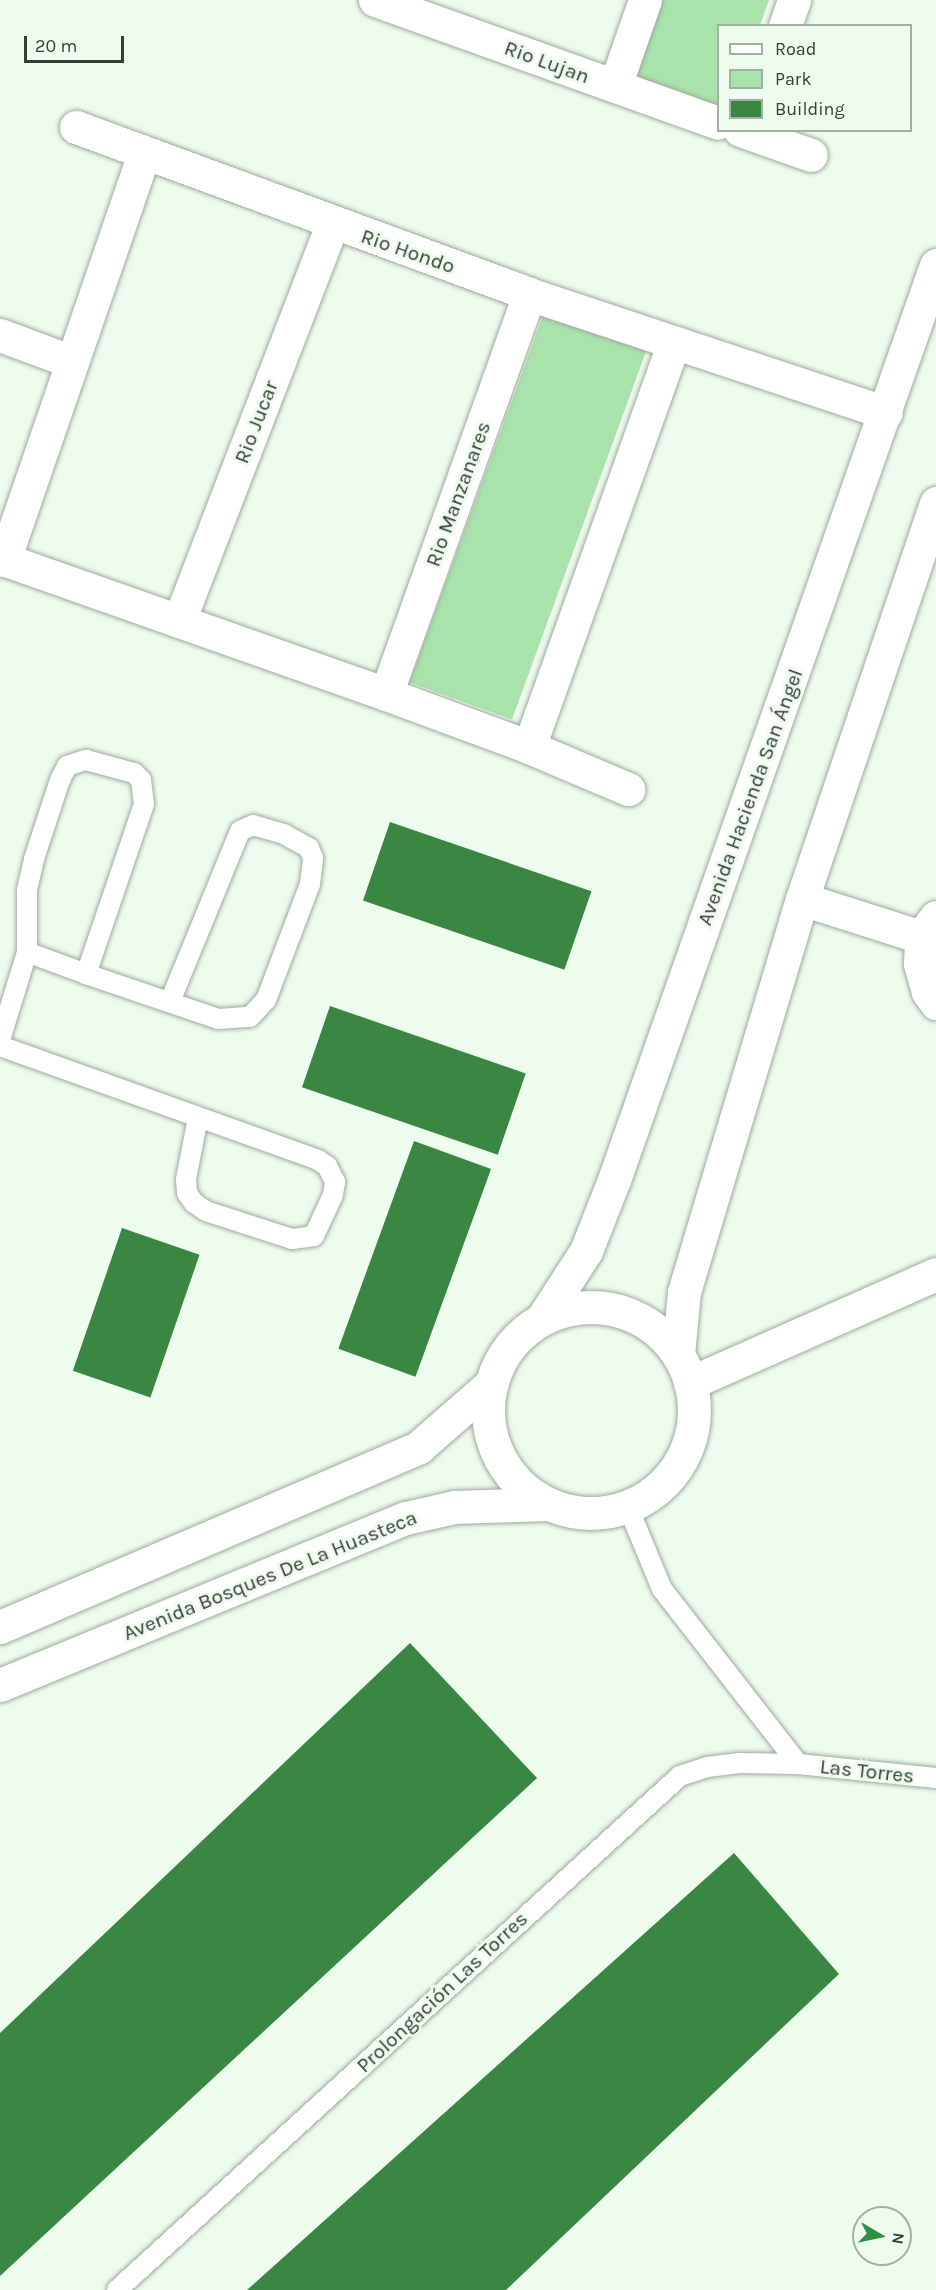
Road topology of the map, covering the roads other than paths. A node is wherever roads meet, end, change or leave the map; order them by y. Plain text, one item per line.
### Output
1 (645, 0) edge
2 (794, 0) edge
3 (396, 4) edge
4 (786, 24) edge
5 (615, 86) junction
6 (717, 123) edge
7 (76, 127) dead end
8 (746, 132) edge
9 (144, 153) junction
10 (811, 155) dead end
11 (332, 224) junction
12 (936, 265) edge
13 (529, 294) junction
14 (0, 335) edge
15 (674, 343) junction
16 (70, 361) junction
17 (886, 413) junction
18 (936, 503) edge
19 (2, 559) edge
20 (179, 621) junction
21 (386, 694) junction
22 (529, 747) junction
23 (628, 789) dead end
24 (802, 899) junction
25 (929, 927) edge
26 (27, 952) junction
27 (86, 974) junction
28 (170, 1002) junction
29 (936, 1003) edge
30 (0, 1040) edge
31 (0, 1046) edge
32 (198, 1118) junction
33 (936, 1274) edge
34 (542, 1319) junction
35 (684, 1369) junction
36 (492, 1383) junction
37 (548, 1504) junction
38 (628, 1507) junction
39 (0, 1627) edge
40 (0, 1685) edge
41 (798, 1764) junction
42 (936, 1778) edge
43 (117, 2290) edge

1 - 5 street
2 - 4 street
3 - 5 street, Rio Lujan
5 - 6 street, Rio Lujan
7 - 9 street, Rio Hondo
8 - 10 street
9 - 11 street, Rio Hondo
9 - 16 street
11 - 13 street, Rio Hondo
11 - 20 street, Rio Jucar
12 - 17 street, Avenida Hacienda San Ángel
13 - 15 street, Rio Hondo
13 - 21 street, Rio Manzanares
14 - 16 street
15 - 17 street, Rio Hondo
15 - 22 street
16 - 19 street
17 - 34 street, Avenida Hacienda San Ángel
18 - 24 street
19 - 20 street
20 - 21 street
21 - 22 street
22 - 23 street
24 - 25 street
24 - 35 street
25 - 29 street
26 - 27 lane
26 - 27 lane
26 - 30 lane
27 - 28 lane
28 - 28 lane
31 - 32 lane
32 - 32 lane
33 - 35 street
34 - 35 street
34 - 36 street
35 - 38 street
36 - 37 street
36 - 39 street
37 - 38 street
37 - 40 street, Avenida Bosques De La Huasteca
38 - 41 lane
41 - 42 lane, Las Torres
41 - 43 lane, Prolongación Las Torres

